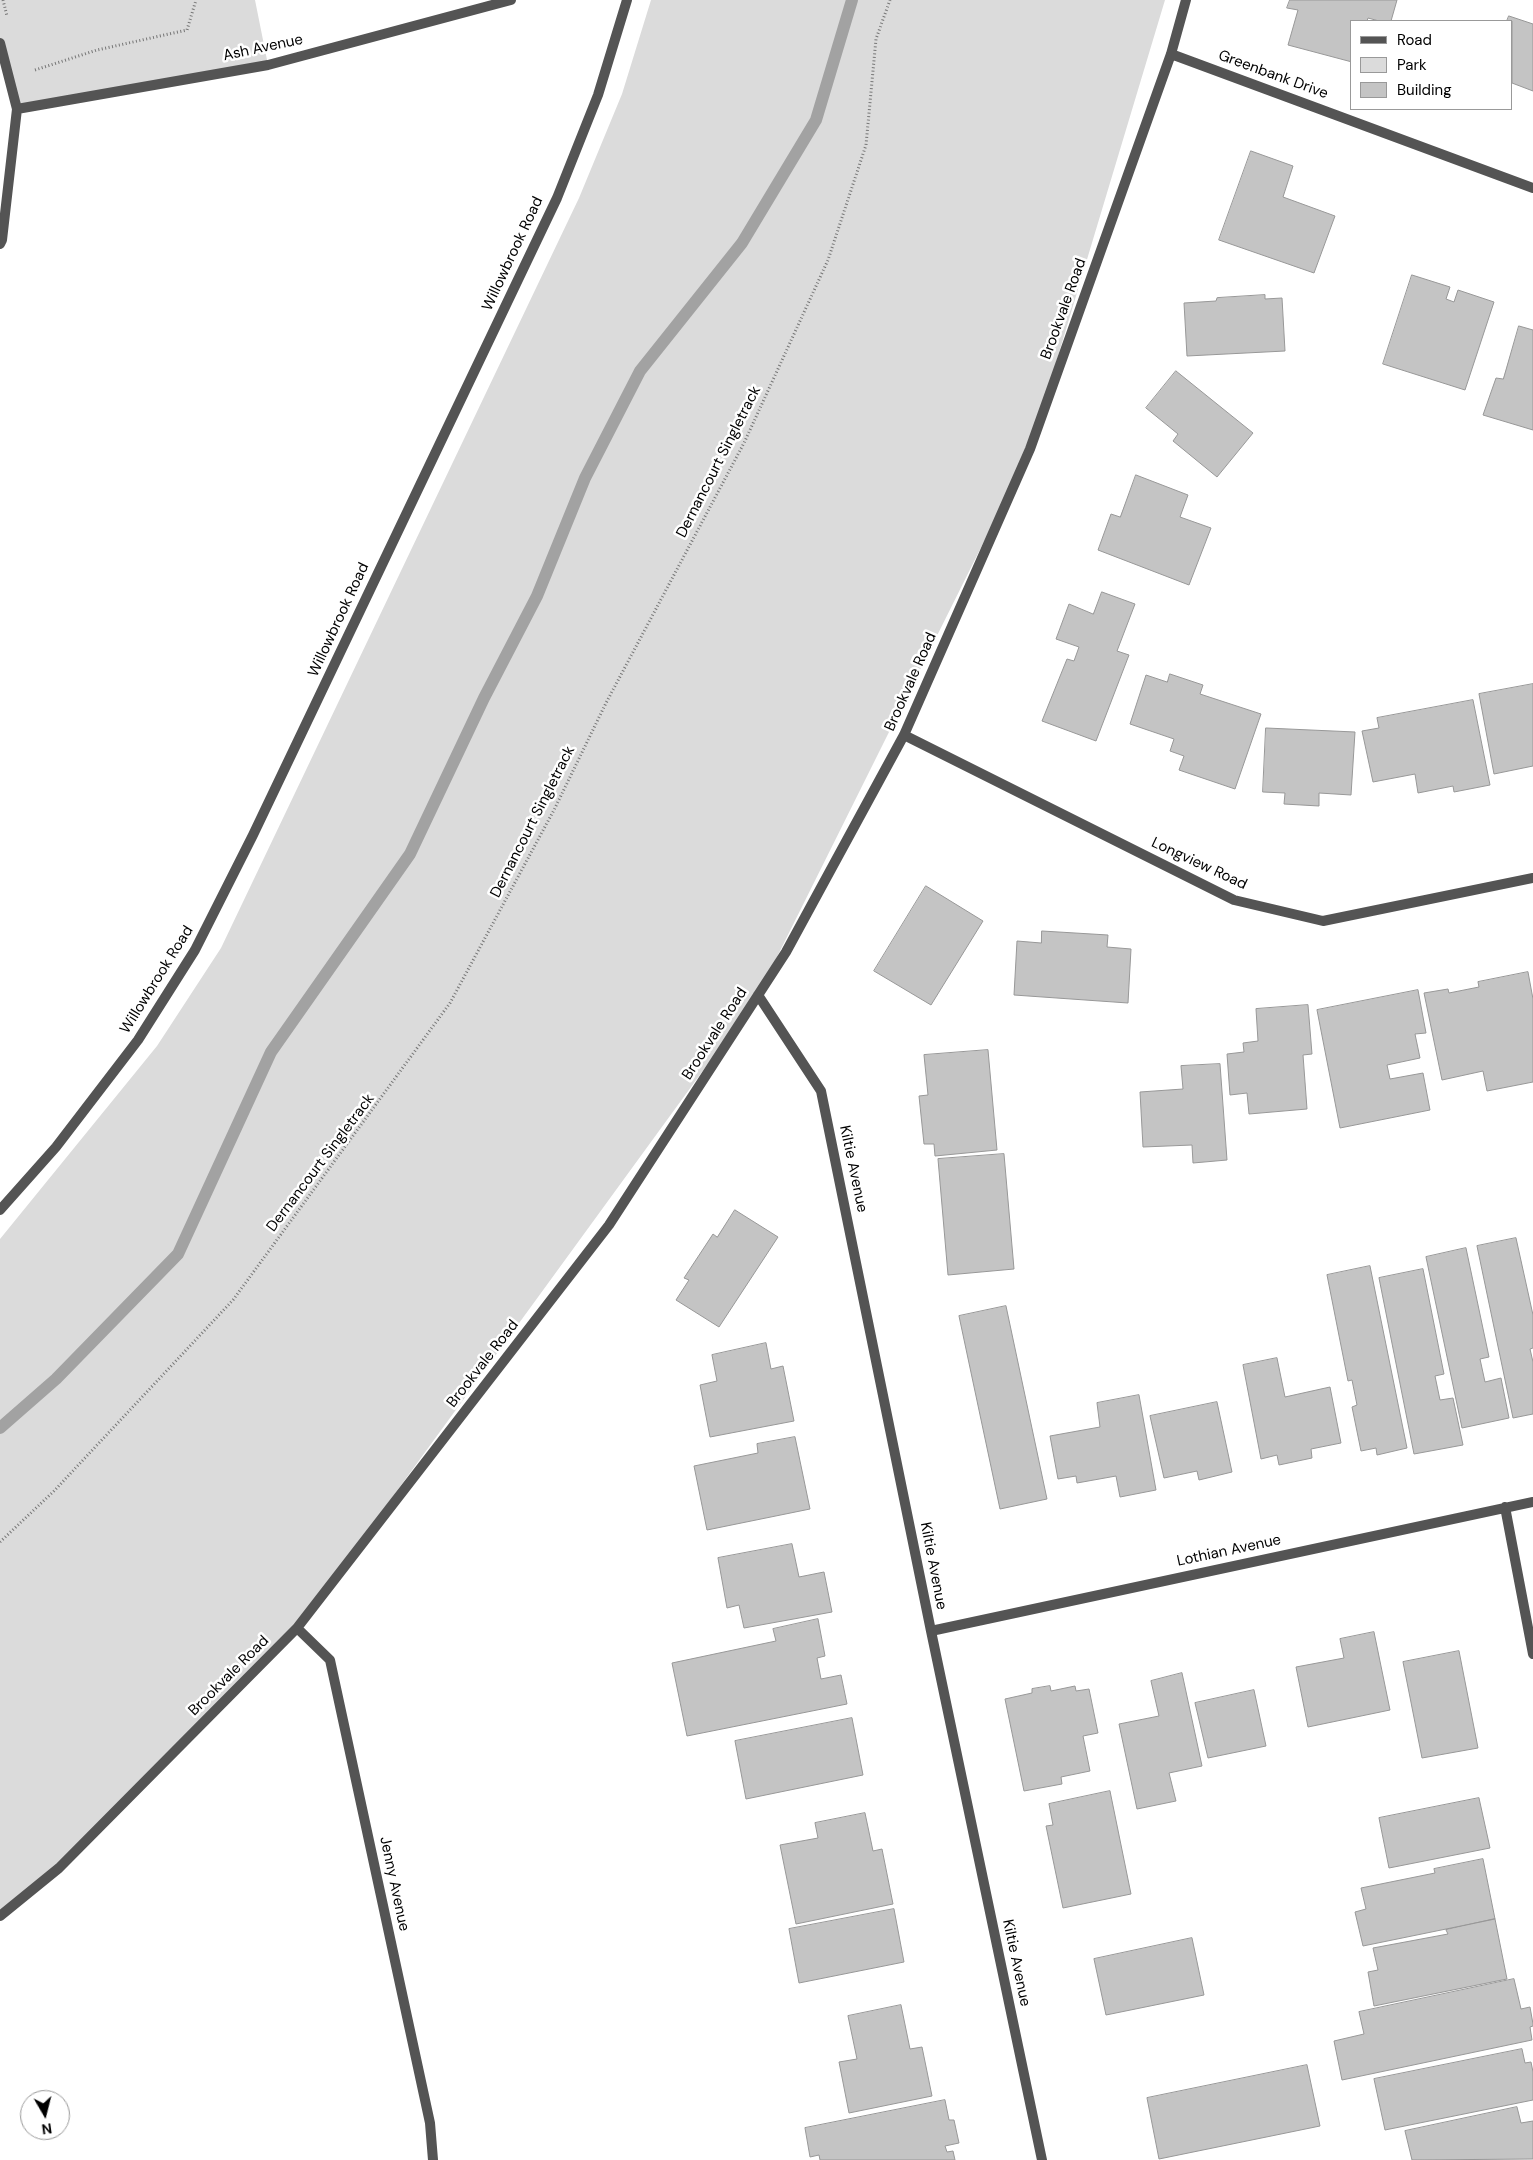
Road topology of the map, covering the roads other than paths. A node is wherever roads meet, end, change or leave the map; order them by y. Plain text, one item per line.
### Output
1 (511, 0) edge
2 (627, 0) edge
3 (1186, 0) edge
4 (0, 43) edge
5 (1171, 54) junction
6 (17, 109) junction
7 (1533, 188) edge
8 (0, 244) edge
9 (904, 735) junction
10 (1533, 878) edge
11 (758, 995) junction
12 (0, 1210) edge
13 (1533, 1502) edge
14 (1505, 1507) junction
15 (297, 1628) junction
16 (931, 1631) junction
17 (1533, 1654) edge
18 (0, 1916) edge
19 (433, 2160) edge
20 (1042, 2160) edge

1 - 6 street, Ash Avenue
2 - 12 street, Willowbrook Road
3 - 5 street, Brookvale Road
4 - 6 street
5 - 7 street, Greenbank Drive
5 - 9 street, Brookvale Road
6 - 8 street
9 - 10 street, Longview Road
9 - 11 street, Brookvale Road
11 - 15 street, Brookvale Road
11 - 16 street, Kiltie Avenue
13 - 14 street, Lothian Avenue
14 - 16 street, Lothian Avenue
14 - 17 street
15 - 18 street, Brookvale Road
15 - 19 street, Jenny Avenue
16 - 20 street, Kiltie Avenue

